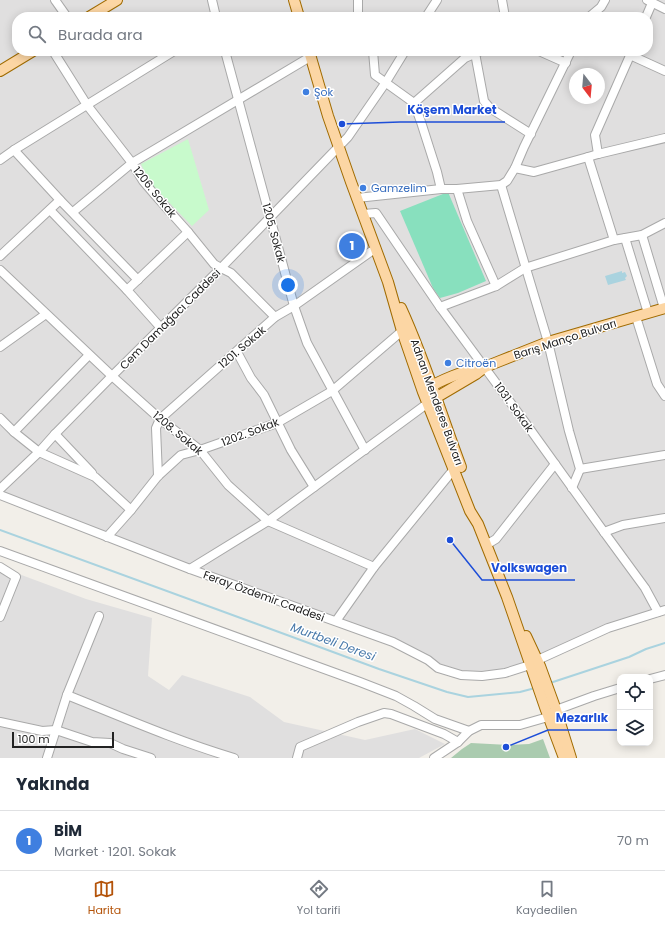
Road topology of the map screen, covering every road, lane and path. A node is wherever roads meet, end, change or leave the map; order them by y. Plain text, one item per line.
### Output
1 (55, 0) edge
2 (117, 0) edge
3 (212, 0) edge
4 (294, 0) edge
5 (358, 0) edge
6 (437, 0) edge
7 (502, 0) edge
8 (605, 0) edge
9 (650, 1) edge
10 (665, 9) edge
11 (63, 12) edge
12 (97, 12) edge
13 (215, 12) edge
14 (298, 12) edge
15 (358, 12) edge
16 (429, 12) edge
17 (504, 12) edge
18 (595, 12) edge
19 (647, 12) edge
20 (25, 56) edge
21 (55, 56) edge
22 (166, 56) edge
23 (225, 56) edge
24 (307, 56) edge
25 (311, 56) edge
26 (373, 56) edge
27 (402, 56) edge
28 (469, 56) edge
29 (478, 56) edge
30 (551, 56) edge
31 (569, 56) edge
32 (630, 56) edge
33 (637, 56) edge
34 (566, 62) junction
35 (0, 71) edge
36 (665, 71) edge
37 (386, 82) junction
38 (239, 100) junction
39 (414, 103) junction
40 (87, 105) junction
41 (531, 134) junction
42 (665, 138) edge
43 (338, 148) junction
44 (14, 150) junction
45 (598, 154) junction
46 (2, 156) edge
47 (588, 157) junction
48 (132, 163) junction
49 (515, 168) junction
50 (501, 185) junction
51 (441, 189) junction
52 (457, 189) junction
53 (357, 198) junction
54 (60, 200) junction
55 (50, 210) junction
56 (73, 212) junction
57 (363, 214) junction
58 (270, 218) junction
59 (665, 223) edge
60 (188, 232) junction
61 (642, 235) junction
62 (625, 238) junction
63 (614, 240) junction
64 (376, 248) junction
65 (0, 256) edge
66 (221, 268) junction
67 (525, 268) junction
68 (0, 270) edge
69 (138, 280) junction
70 (388, 282) junction
71 (496, 286) junction
72 (127, 290) junction
73 (294, 306) junction
74 (440, 307) junction
75 (664, 308) edge
76 (648, 313) junction
77 (46, 314) junction
78 (275, 317) junction
79 (636, 317) junction
80 (161, 328) junction
81 (402, 331) junction
82 (548, 342) junction
83 (0, 347) edge
84 (236, 352) junction
85 (89, 355) junction
86 (485, 367) junction
87 (112, 376) junction
88 (661, 383) edge
89 (432, 385) junction
90 (332, 391) junction
91 (424, 392) junction
92 (665, 396) edge
93 (432, 400) junction
94 (0, 418) edge
95 (160, 418) junction
96 (277, 423) junction
97 (14, 432) junction
98 (55, 434) junction
99 (200, 450) junction
100 (365, 450) junction
101 (39, 452) junction
102 (665, 455) edge
103 (555, 464) junction
104 (454, 469) junction
105 (580, 469) junction
106 (95, 476) junction
107 (158, 476) junction
108 (314, 487) junction
109 (572, 488) junction
110 (0, 489) edge
111 (0, 496) edge
112 (131, 510) junction
113 (665, 518) edge
114 (268, 521) junction
115 (478, 524) junction
116 (604, 532) junction
117 (107, 537) junction
118 (486, 545) junction
119 (0, 551) edge
120 (0, 567) edge
121 (374, 567) junction
122 (190, 569) junction
123 (662, 611) edge
124 (99, 616) dead end
125 (0, 617) edge
126 (336, 621) junction
127 (535, 665) junction
128 (665, 675) edge
129 (653, 678) edge
130 (617, 689) edge
131 (67, 695) junction
132 (551, 711) junction
133 (0, 722) edge
134 (56, 730) junction
135 (469, 731) junction
136 (458, 742) junction
137 (47, 758) edge
138 (151, 758) edge
139 (234, 758) edge
140 (297, 758) edge
141 (434, 758) edge
142 (564, 758) edge
143 (571, 758) edge

1 - 11 street
2 - 12 main road
3 - 13 street
4 - 14 main road
5 - 15 street
6 - 16 street
7 - 17 street
8 - 18 street
9 - 10 street
9 - 19 street
20 - 35 main road
21 - 40 street, 1206. Sokak
22 - 40 street
23 - 38 street, 1205. Sokak
24 - 38 street
25 - 43 main road, Adnan Menderes Bulvarı
26 - 37 street
27 - 37 street, Cem Damağacı Caddesi
28 - 39 street
29 - 41 street
30 - 34 street
31 - 34 street
32 - 45 street
33 - 36 street
34 - 41 street
37 - 39 street
37 - 43 street, Cem Damağacı Caddesi
38 - 48 street
38 - 58 street, 1205. Sokak
39 - 51 street
40 - 44 street
40 - 48 street, 1206. Sokak
41 - 49 street
42 - 45 street
43 - 53 main road, Adnan Menderes Bulvarı
43 - 58 street, Cem Damağacı Caddesi
44 - 46 street
44 - 54 street
45 - 47 street
47 - 49 street
47 - 63 street
48 - 56 street
48 - 60 street, 1206. Sokak
49 - 50 street
50 - 52 street
50 - 67 street
51 - 52 street
51 - 53 street
52 - 71 street
53 - 57 main road, Adnan Menderes Bulvarı
54 - 55 street
54 - 56 street
55 - 65 street
55 - 72 street
56 - 69 street
57 - 64 main road, Adnan Menderes Bulvarı
57 - 74 street, 1031. Sokak
58 - 66 street, Cem Damağacı Caddesi
58 - 73 street, 1205. Sokak
59 - 61 street
60 - 66 street, 1206. Sokak
60 - 69 street
61 - 62 street
61 - 75 street
62 - 63 street
62 - 76 street
63 - 67 street
64 - 70 main road, Adnan Menderes Bulvarı
64 - 73 street, 1201. Sokak
66 - 78 street, 1206. Sokak
66 - 80 street, Cem Damağacı Caddesi
67 - 71 street
67 - 82 street
68 - 77 street, 1208. Sokak
69 - 72 street
70 - 81 main road, Adnan Menderes Bulvarı
70 - 89 main road, Adnan Menderes Bulvarı
71 - 74 street
72 - 80 street
73 - 78 street, 1201. Sokak
73 - 90 street, 1205. Sokak
74 - 86 street, 1031. Sokak
75 - 76 main road, Barış Manço Bulvarı
76 - 79 main road, Barış Manço Bulvarı
77 - 83 street
77 - 85 street, 1208. Sokak
78 - 84 street, 1201. Sokak
79 - 82 main road, Barış Manço Bulvarı
79 - 88 street
80 - 87 street, Cem Damağacı Caddesi
81 - 90 street, 1202. Sokak
81 - 91 main road, Adnan Menderes Bulvarı
82 - 86 main road, Barış Manço Bulvarı
82 - 105 street
84 - 95 street, 1201. Sokak
84 - 96 street
85 - 87 street, 1208. Sokak
85 - 97 street
86 - 89 main road
86 - 93 main road, Barış Manço Bulvarı
86 - 103 street, 1031. Sokak
87 - 95 street, 1208. Sokak
87 - 98 street, Cem Damağacı Caddesi
88 - 92 street
89 - 91 main road
89 - 93 main road, Adnan Menderes Bulvarı
90 - 96 street, 1202. Sokak
90 - 100 street, 1205. Sokak
91 - 93 main road, Adnan Menderes Bulvarı
93 - 100 street
93 - 104 main road, Adnan Menderes Bulvarı
93 - 115 main road, Adnan Menderes Bulvarı
94 - 97 street
95 - 99 street, 1208. Sokak
95 - 107 street
96 - 99 street, 1202. Sokak
96 - 108 street
97 - 101 street
98 - 101 street, Cem Damağacı Caddesi
98 - 106 street
99 - 107 street, 1202. Sokak
99 - 114 street, 1208. Sokak
100 - 108 street
101 - 106 street
101 - 110 street, Cem Damağacı Caddesi
102 - 105 street
103 - 109 street, 1031. Sokak
103 - 118 street
104 - 115 main road, Adnan Menderes Bulvarı
104 - 121 street
105 - 109 street
106 - 112 street
107 - 112 street, 1202. Sokak
108 - 114 street
109 - 116 street, 1031. Sokak
111 - 117 street, Feray Özdemir Caddesi
112 - 117 street, 1202. Sokak
113 - 116 street
114 - 121 street, 1208. Sokak
114 - 122 street
115 - 118 main road, Adnan Menderes Bulvarı
116 - 123 street, 1031. Sokak
117 - 122 street, Feray Özdemir Caddesi
118 - 127 main road, Adnan Menderes Bulvarı
119 - 135 street
120 - 125 street
121 - 126 street
122 - 126 street, Feray Özdemir Caddesi
123 - 127 street, Feray Özdemir Caddesi
124 - 131 street
126 - 127 street, Feray Özdemir Caddesi
127 - 132 main road, Adnan Menderes Bulvarı
128 - 129 street
130 - 132 street
131 - 134 street
131 - 139 street
132 - 135 street
132 - 142 main road, Adnan Menderes Bulvarı
132 - 143 main road, Adnan Menderes Bulvarı
133 - 134 street
134 - 137 street
134 - 138 street
135 - 136 street
136 - 140 street
136 - 141 street

